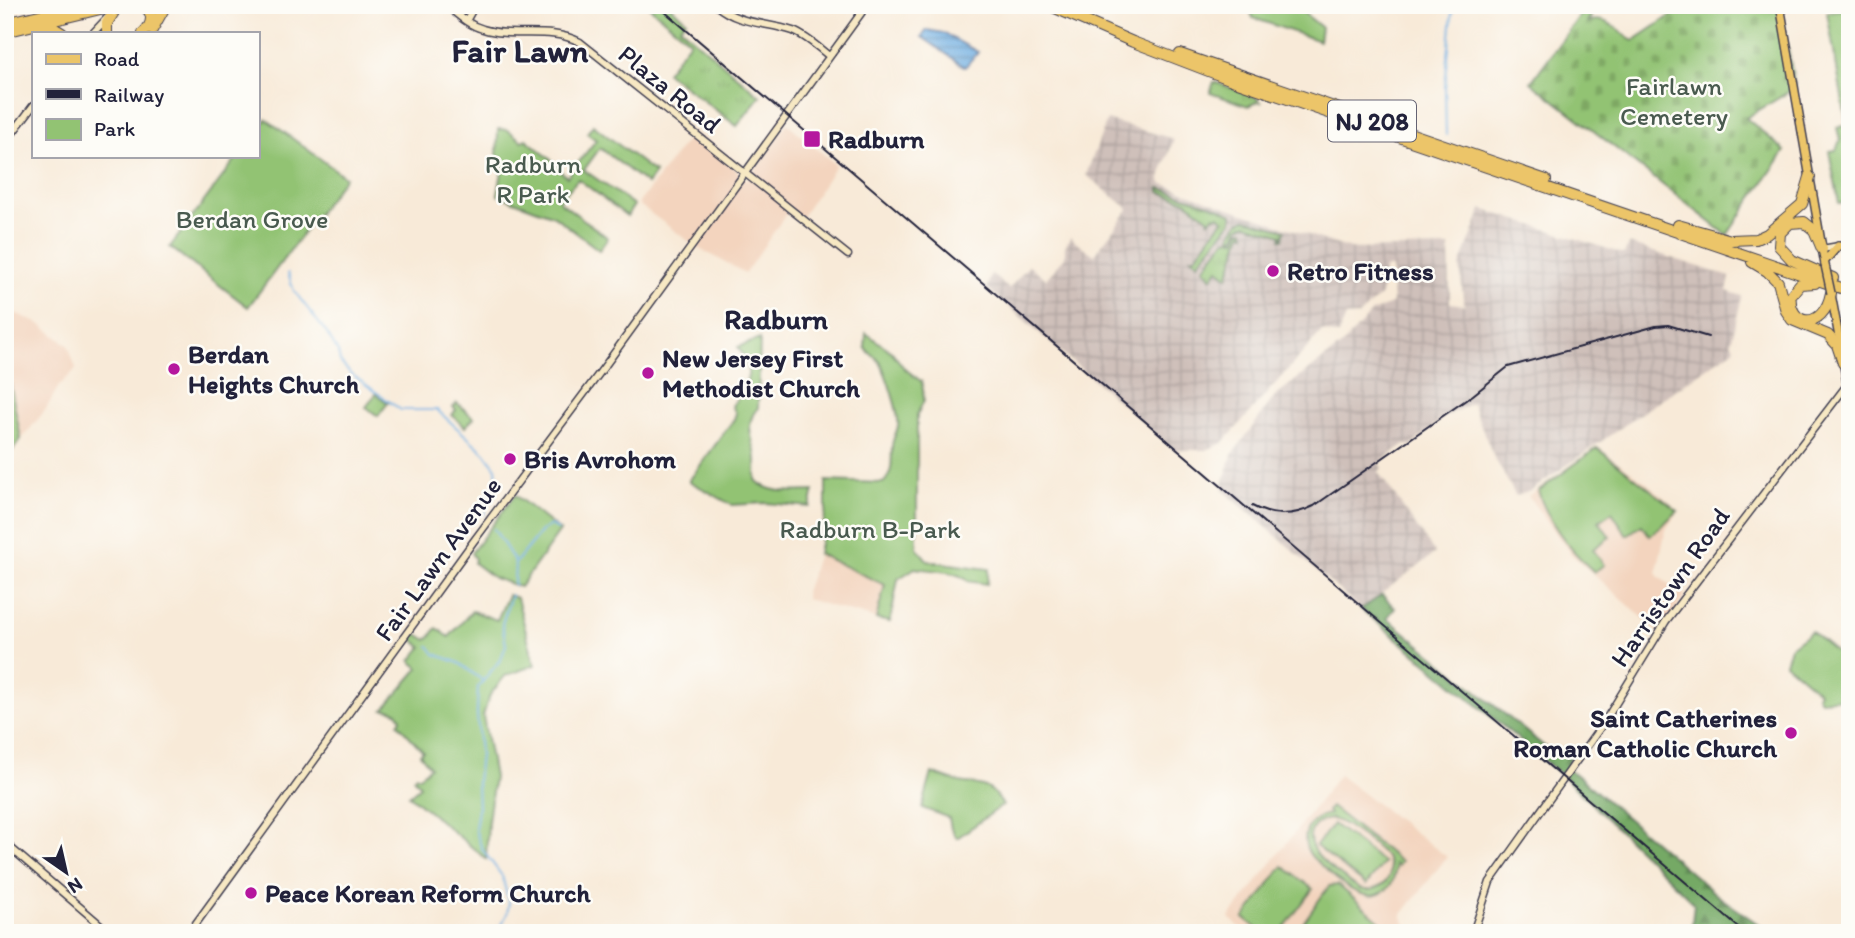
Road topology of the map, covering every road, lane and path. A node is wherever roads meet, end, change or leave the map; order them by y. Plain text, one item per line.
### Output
1 (63, 5) edge
2 (82, 5) edge
3 (130, 5) edge
4 (141, 5) edge
5 (166, 5) edge
6 (446, 5) edge
7 (475, 5) edge
8 (716, 5) edge
9 (867, 5) edge
10 (1047, 5) edge
11 (1780, 5) edge
12 (117, 8) edge
13 (1063, 9) edge
14 (95, 10) junction
15 (466, 21) junction
16 (6, 27) edge
17 (60, 32) edge
18 (94, 32) edge
19 (107, 32) edge
20 (144, 32) edge
21 (150, 32) edge
22 (829, 56) junction
23 (32, 107) edge
24 (5, 143) edge
25 (744, 173) junction
26 (1810, 177) junction
27 (1678, 225) junction
28 (1707, 242) junction
29 (1822, 244) junction
30 (1850, 244) edge
31 (1838, 246) junction
32 (848, 255) dead end
33 (1825, 263) junction
34 (1837, 280) junction
35 (1849, 288) edge
36 (1831, 293) junction
37 (1838, 334) junction
38 (1850, 350) edge
39 (1843, 363) junction
40 (1848, 383) edge
41 (1850, 401) edge
42 (5, 843) edge
43 (110, 933) edge
44 (189, 933) edge
45 (1473, 933) edge

1 - 16 highway
2 - 16 highway
3 - 14 highway
4 - 20 highway
5 - 21 highway
6 - 15 street, Plaza Road
7 - 15 street
8 - 22 street
9 - 22 street, Fair Lawn Avenue
10 - 13 highway
11 - 26 main road
12 - 14 highway
12 - 18 street
12 - 19 highway
13 - 27 highway, NJ 208
13 - 28 highway, NJ 208
14 - 16 highway
15 - 25 street, Plaza Road
16 - 17 highway
22 - 25 street, Fair Lawn Avenue
23 - 24 street
25 - 32 street, Plaza Road
25 - 44 street, Fair Lawn Avenue
26 - 27 highway
26 - 29 main road
27 - 34 highway, NJ 208
28 - 35 highway, NJ 208
28 - 39 highway
29 - 31 main road
29 - 33 main road
29 - 34 highway
30 - 31 street
31 - 33 main road
33 - 36 main road, bridge
34 - 35 highway, NJ 208
35 - 36 highway
36 - 37 main road
37 - 38 main road
37 - 39 main road
39 - 40 main road
40 - 41 main road
40 - 45 street, Harristown Road
42 - 43 street

